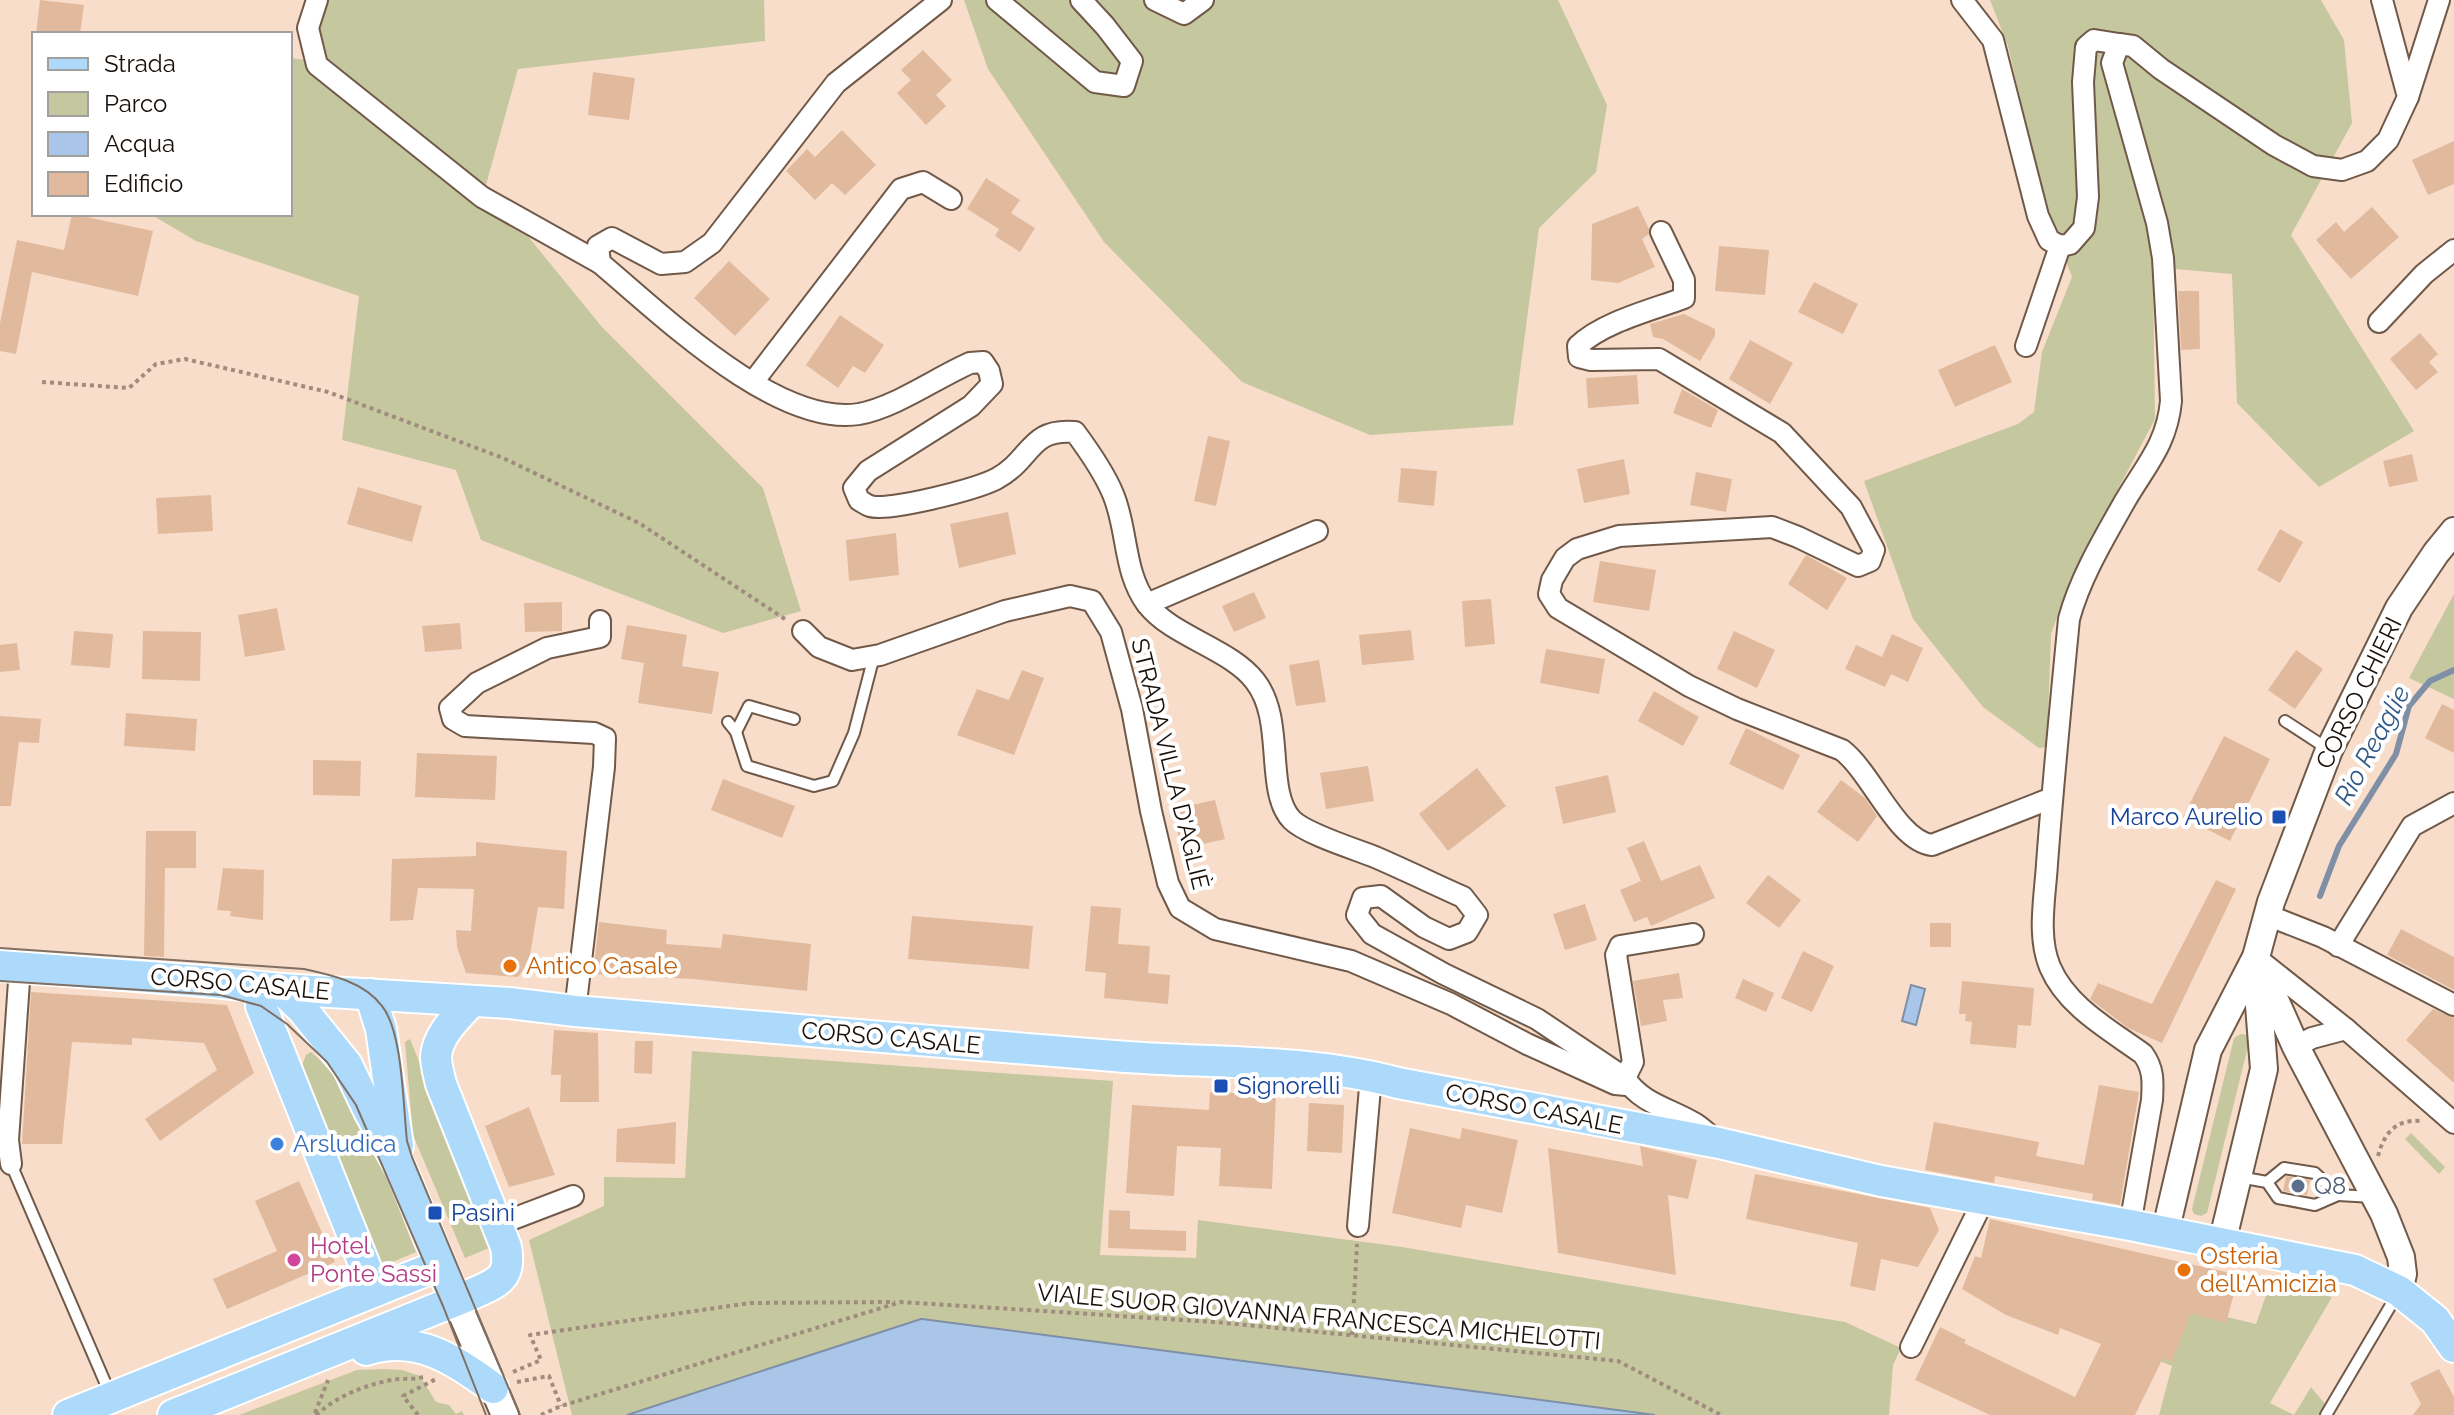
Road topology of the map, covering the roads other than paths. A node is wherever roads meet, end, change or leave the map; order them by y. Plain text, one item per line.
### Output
1 (317, 0) edge
2 (941, 0) edge
3 (997, 0) edge
4 (1081, 0) edge
5 (1155, 0) edge
6 (1203, 0) edge
7 (1962, 0) edge
8 (2382, 0) edge
9 (2439, 0) edge
10 (2119, 44) junction
11 (2408, 97) junction
12 (951, 199) dead end
13 (1661, 232) dead end
14 (2060, 246) junction
15 (2454, 250) edge
16 (600, 263) junction
17 (2379, 322) dead end
18 (2026, 346) dead end
19 (753, 382) junction
20 (1317, 531) dead end
21 (2454, 531) edge
22 (1147, 604) junction
23 (600, 621) dead end
24 (803, 631) road end
25 (874, 656) junction
26 (794, 719) dead end
27 (2285, 721) dead end
28 (728, 722) dead end
29 (736, 732) junction
30 (2329, 750) junction
31 (2052, 798) junction
32 (2454, 803) edge
33 (2267, 915) junction
34 (1693, 934) dead end
35 (2338, 946) junction
36 (2256, 957) junction
37 (10, 966) edge
38 (270, 988) junction
39 (370, 994) junction
40 (472, 1001) junction
41 (2454, 1005) edge
42 (575, 1011) junction
43 (2346, 1029) junction
44 (2296, 1047) junction
45 (1371, 1076) junction
46 (1628, 1082) junction
47 (357, 1084) junction
48 (2261, 1088) junction
49 (2452, 1121) edge
50 (1719, 1143) junction
51 (11, 1164) joint
52 (402, 1171) junction
53 (2237, 1176) junction
54 (2267, 1182) junction
55 (2372, 1191) junction
56 (2338, 1195) junction
57 (573, 1196) dead end
58 (1984, 1199) junction
59 (497, 1225) junction
60 (2130, 1225) junction
61 (1358, 1226) road end
62 (2165, 1233) junction
63 (2222, 1243) junction
64 (440, 1265) junction
65 (375, 1291) junction
66 (2399, 1291) junction
67 (456, 1300) junction
68 (1911, 1347) dead end
69 (2454, 1347) edge
70 (238, 1388) junction
71 (505, 1391) edge
72 (111, 1398) junction
73 (68, 1415) edge
74 (173, 1415) edge
75 (2326, 1415) edge

1 - 16 street
2 - 16 street
3 - 4 street
5 - 6 street
7 - 14 street
8 - 11 street
9 - 11 street
10 - 11 street
10 - 14 street
10 - 31 street
12 - 19 street
13 - 31 street
14 - 18 street
15 - 17 street
16 - 19 street
19 - 22 street
20 - 22 street
21 - 30 main road, CORSO CHIERI
22 - 46 street
23 - 42 street
24 - 25 street, STRADA VILLA D'AGLIÈ
25 - 29 lane
25 - 46 street, STRADA VILLA D'AGLIÈ
26 - 29 lane
27 - 30 lane
28 - 29 lane
30 - 33 main road, CORSO CHIERI
31 - 60 street
32 - 35 street
33 - 35 street
33 - 36 main road, CORSO CHIERI
34 - 46 street
35 - 41 street
36 - 43 street
36 - 44 main road
36 - 48 main road
36 - 62 main road
37 - 38 main road, CORSO CASALE
37 - 51 street
38 - 39 main road, CORSO CASALE
38 - 47 main road
38 - 65 main road
39 - 40 main road, CORSO CASALE
39 - 47 main road
39 - 52 main road
40 - 42 main road, CORSO CASALE
40 - 59 main road
42 - 45 main road, CORSO CASALE
43 - 44 street
43 - 49 street
44 - 48 main road
44 - 55 main road
45 - 50 main road, CORSO CASALE
45 - 61 street
46 - 50 street
47 - 52 main road
48 - 53 main road
50 - 58 main road, CORSO CASALE
51 - 72 lane
52 - 64 main road
53 - 54 lane
53 - 63 main road
54 - 56 lane
54 - 56 lane
55 - 56 lane
55 - 66 main road
57 - 59 street
58 - 60 main road, CORSO CASALE
58 - 68 street
59 - 67 main road
60 - 62 main road, CORSO CASALE
62 - 63 main road, CORSO CASALE
63 - 66 main road, CORSO CASALE
64 - 65 main road
64 - 67 main road
65 - 72 main road
66 - 69 main road, CORSO CASALE
66 - 75 lane
67 - 70 main road
67 - 71 main road
70 - 71 main road
70 - 74 main road
72 - 73 main road

